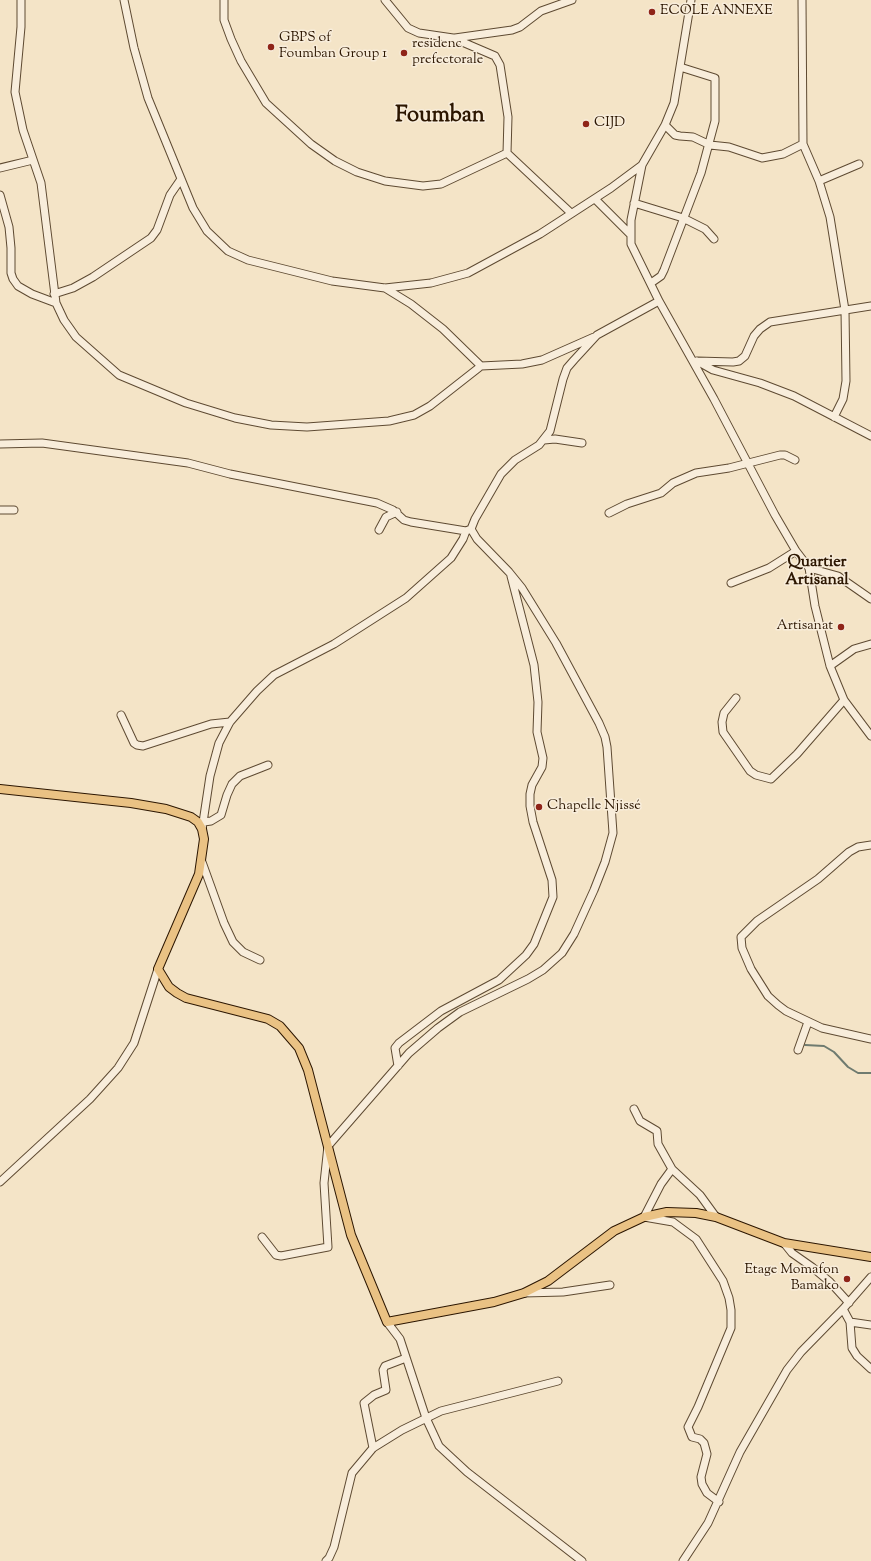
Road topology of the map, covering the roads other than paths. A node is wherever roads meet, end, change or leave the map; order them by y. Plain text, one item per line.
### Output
1 (21, 0) edge
2 (124, 0) edge
3 (224, 0) edge
4 (385, 0) edge
5 (572, 0) edge
6 (691, 0) edge
7 (802, 0) edge
8 (453, 38) junction
9 (680, 67) junction
10 (665, 125) junction
11 (710, 144) junction
12 (803, 144) junction
13 (507, 153) junction
14 (33, 160) junction
15 (642, 164) junction
16 (859, 164) dead end
17 (0, 168) edge
18 (181, 179) junction
19 (819, 181) junction
20 (0, 195) edge
21 (595, 199) junction
22 (634, 203) junction
23 (571, 213) junction
24 (683, 218) junction
25 (630, 234) junction
26 (714, 239) dead end
27 (651, 284) junction
28 (385, 288) junction
29 (54, 294) junction
30 (659, 301) junction
31 (56, 303) junction
32 (871, 306) edge
33 (846, 310) junction
34 (597, 335) junction
35 (694, 360) junction
36 (481, 366) junction
37 (834, 417) junction
38 (871, 436) edge
39 (544, 440) junction
40 (582, 443) dead end
41 (0, 444) edge
42 (795, 460) dead end
43 (749, 462) junction
44 (0, 510) edge
45 (14, 510) dead end
46 (397, 512) junction
47 (609, 513) dead end
48 (379, 530) dead end
49 (469, 530) junction
50 (796, 551) junction
51 (809, 568) junction
52 (509, 572) junction
53 (730, 583) dead end
54 (871, 599) edge
55 (871, 644) edge
56 (830, 666) junction
57 (736, 698) dead end
58 (844, 700) junction
59 (121, 714) dead end
60 (230, 722) junction
61 (871, 736) edge
62 (268, 765) dead end
63 (0, 789) edge
64 (203, 826) junction
65 (871, 845) edge
66 (202, 862) junction
67 (260, 960) dead end
68 (158, 968) junction
69 (808, 1022) junction
70 (871, 1039) edge
71 (798, 1050) dead end
72 (398, 1066) junction
73 (634, 1109) dead end
74 (328, 1146) junction
75 (672, 1169) junction
76 (0, 1182) edge
77 (644, 1217) junction
78 (716, 1217) junction
79 (262, 1238) dead end
80 (784, 1243) junction
81 (871, 1257) edge
82 (871, 1277) edge
83 (610, 1285) dead end
84 (524, 1293) junction
85 (850, 1303) junction
86 (844, 1309) junction
87 (386, 1322) junction
88 (850, 1322) junction
89 (871, 1325) edge
90 (406, 1358) junction
91 (871, 1369) edge
92 (558, 1381) dead end
93 (426, 1418) junction
94 (374, 1448) junction
95 (719, 1502) junction
96 (326, 1561) edge
97 (582, 1561) edge
98 (683, 1561) edge

1 - 14 street
2 - 18 street
3 - 13 street
4 - 8 street
5 - 8 street
6 - 9 street
7 - 12 street
8 - 13 street
9 - 10 street
9 - 11 street
10 - 11 street
10 - 15 street
11 - 12 street
11 - 24 street
12 - 19 street
13 - 23 street
14 - 17 street
14 - 29 street
15 - 21 street
15 - 22 street
16 - 19 street
18 - 28 street
18 - 29 street
19 - 33 street
20 - 31 street
21 - 23 street
21 - 25 street
22 - 24 street
22 - 25 street
23 - 28 street
24 - 26 street
24 - 27 street
25 - 27 street
27 - 30 street
28 - 36 street
29 - 31 street
30 - 34 street
30 - 35 street
31 - 36 street
32 - 33 street
33 - 35 street
33 - 37 street
34 - 36 street
34 - 39 street
35 - 37 street
35 - 43 street
37 - 38 street
39 - 40 street
39 - 49 street
41 - 46 street
42 - 43 street
43 - 47 street
43 - 50 street
44 - 45 street
46 - 48 street
46 - 49 street
49 - 52 street
49 - 60 street
50 - 51 street
50 - 53 street
51 - 54 street
51 - 56 street
52 - 72 street
52 - 72 street
55 - 56 street
56 - 58 street
57 - 58 street
58 - 61 street
59 - 60 street
60 - 64 street
62 - 64 street
63 - 64 main road
64 - 66 main road
65 - 69 street
66 - 67 street
66 - 68 main road
68 - 74 main road
68 - 76 street
69 - 70 street
69 - 71 street
72 - 74 street
73 - 75 street
74 - 79 street
74 - 87 main road
75 - 77 street
75 - 78 street
77 - 78 main road
77 - 84 main road
77 - 95 street
78 - 80 main road
80 - 81 main road
80 - 85 street
82 - 85 street
83 - 84 street
84 - 87 main road
85 - 86 street
86 - 88 street
86 - 95 street
87 - 90 street
88 - 89 street
88 - 91 street
90 - 93 street
90 - 94 street
92 - 93 street
93 - 94 street
93 - 97 street
94 - 96 street
95 - 98 street

